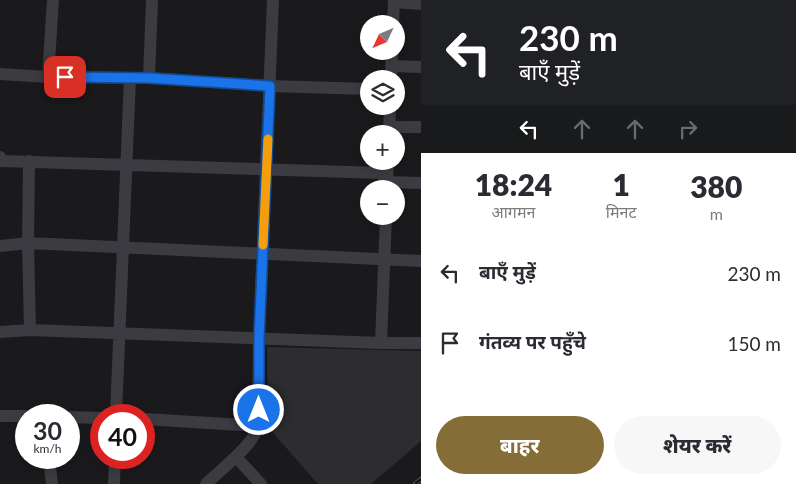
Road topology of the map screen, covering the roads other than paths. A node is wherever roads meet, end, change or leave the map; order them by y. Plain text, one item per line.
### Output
1 (53, 0) edge
2 (152, 0) edge
3 (273, 0) edge
4 (394, 1) edge
5 (421, 4) edge
6 (393, 15) edge
7 (421, 67) edge
8 (403, 70) edge
9 (0, 74) edge
10 (48, 77) junction
11 (130, 78) junction
12 (149, 78) junction
13 (270, 86) junction
14 (360, 89) edge
15 (421, 127) edge
16 (405, 128) edge
17 (0, 159) edge
18 (29, 161) junction
19 (125, 165) junction
20 (0, 166) edge
21 (266, 170) junction
22 (384, 180) edge
23 (421, 183) edge
24 (405, 184) edge
25 (386, 225) edge
26 (28, 244) junction
27 (0, 246) edge
28 (122, 249) junction
29 (263, 252) junction
30 (384, 259) junction
31 (421, 261) edge
32 (30, 330) junction
33 (0, 332) edge
34 (118, 332) junction
35 (259, 338) junction
36 (381, 343) junction
37 (421, 343) edge
38 (116, 404) edge
39 (0, 416) edge
40 (15, 416) edge
41 (155, 420) edge
42 (258, 426) junction
43 (236, 456) junction
44 (51, 469) edge
45 (115, 469) edge
46 (52, 484) edge
47 (114, 484) edge
48 (206, 484) edge
49 (261, 484) edge

1 - 10 street
2 - 12 street
3 - 13 street
4 - 5 street
4 - 6 street
7 - 8 street
9 - 10 street
10 - 11 street
11 - 12 street
11 - 19 street
12 - 13 street
13 - 14 street
13 - 21 street
15 - 16 street
17 - 18 street
17 - 20 street
18 - 19 street
18 - 26 street
19 - 21 street
19 - 28 street
21 - 22 street
21 - 29 street
23 - 24 street
25 - 30 street
26 - 27 street
26 - 28 street
26 - 32 street
28 - 29 street
28 - 34 street
29 - 30 street
29 - 35 street
30 - 31 street
30 - 36 street
32 - 33 street
32 - 34 street
34 - 35 street
34 - 38 street
35 - 36 street
35 - 42 street
36 - 37 street
39 - 40 street
41 - 42 street
42 - 43 street
43 - 48 street
43 - 49 street
44 - 46 street
45 - 47 street

